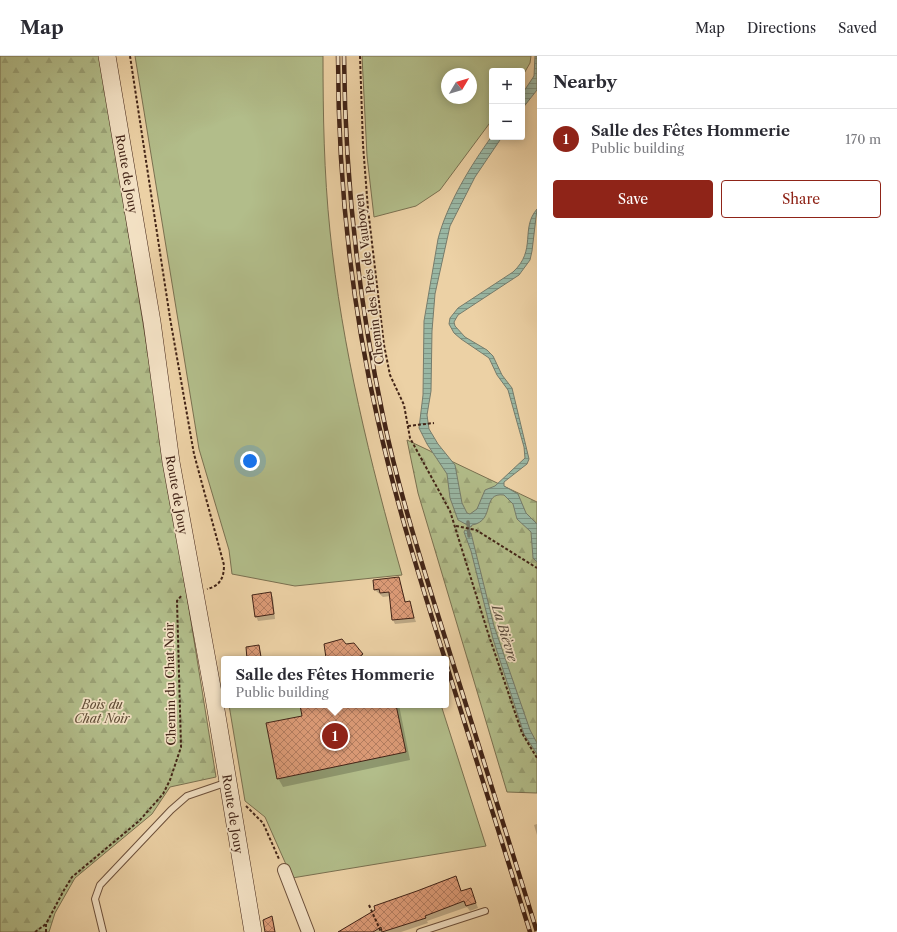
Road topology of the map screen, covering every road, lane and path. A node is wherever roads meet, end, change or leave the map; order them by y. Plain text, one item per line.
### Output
1 (107, 56) edge
2 (130, 56) edge
3 (360, 56) edge
4 (434, 423) dead end
5 (408, 426) junction
6 (456, 526) junction
7 (537, 568) edge
8 (193, 591) junction
9 (177, 602) dead end
10 (537, 758) edge
11 (228, 782) junction
12 (231, 802) junction
13 (284, 870) joint
14 (368, 905) dead end
15 (485, 911) dead end
16 (46, 924) junction
17 (35, 932) edge
18 (46, 932) edge
19 (103, 932) edge
20 (253, 932) edge
21 (308, 932) edge
22 (381, 932) edge
23 (420, 932) edge

1 - 8 main road, Route de Jouy
2 - 8 path
3 - 5 path, Chemin des Prés de Vauboyen
4 - 5 path
5 - 6 path, Chemin des Prés de Vauboyen
6 - 7 path
6 - 10 path, Chemin des Prés de Vauboyen
8 - 11 main road, Route de Jouy
9 - 16 path, Chemin du Chat Noir
11 - 12 main road, Route de Jouy
11 - 19 lane
12 - 13 path
12 - 20 main road, Route de Jouy
13 - 21 street
14 - 22 path
15 - 23 lane
16 - 17 path
16 - 18 path, Chemin du Chat Noir

